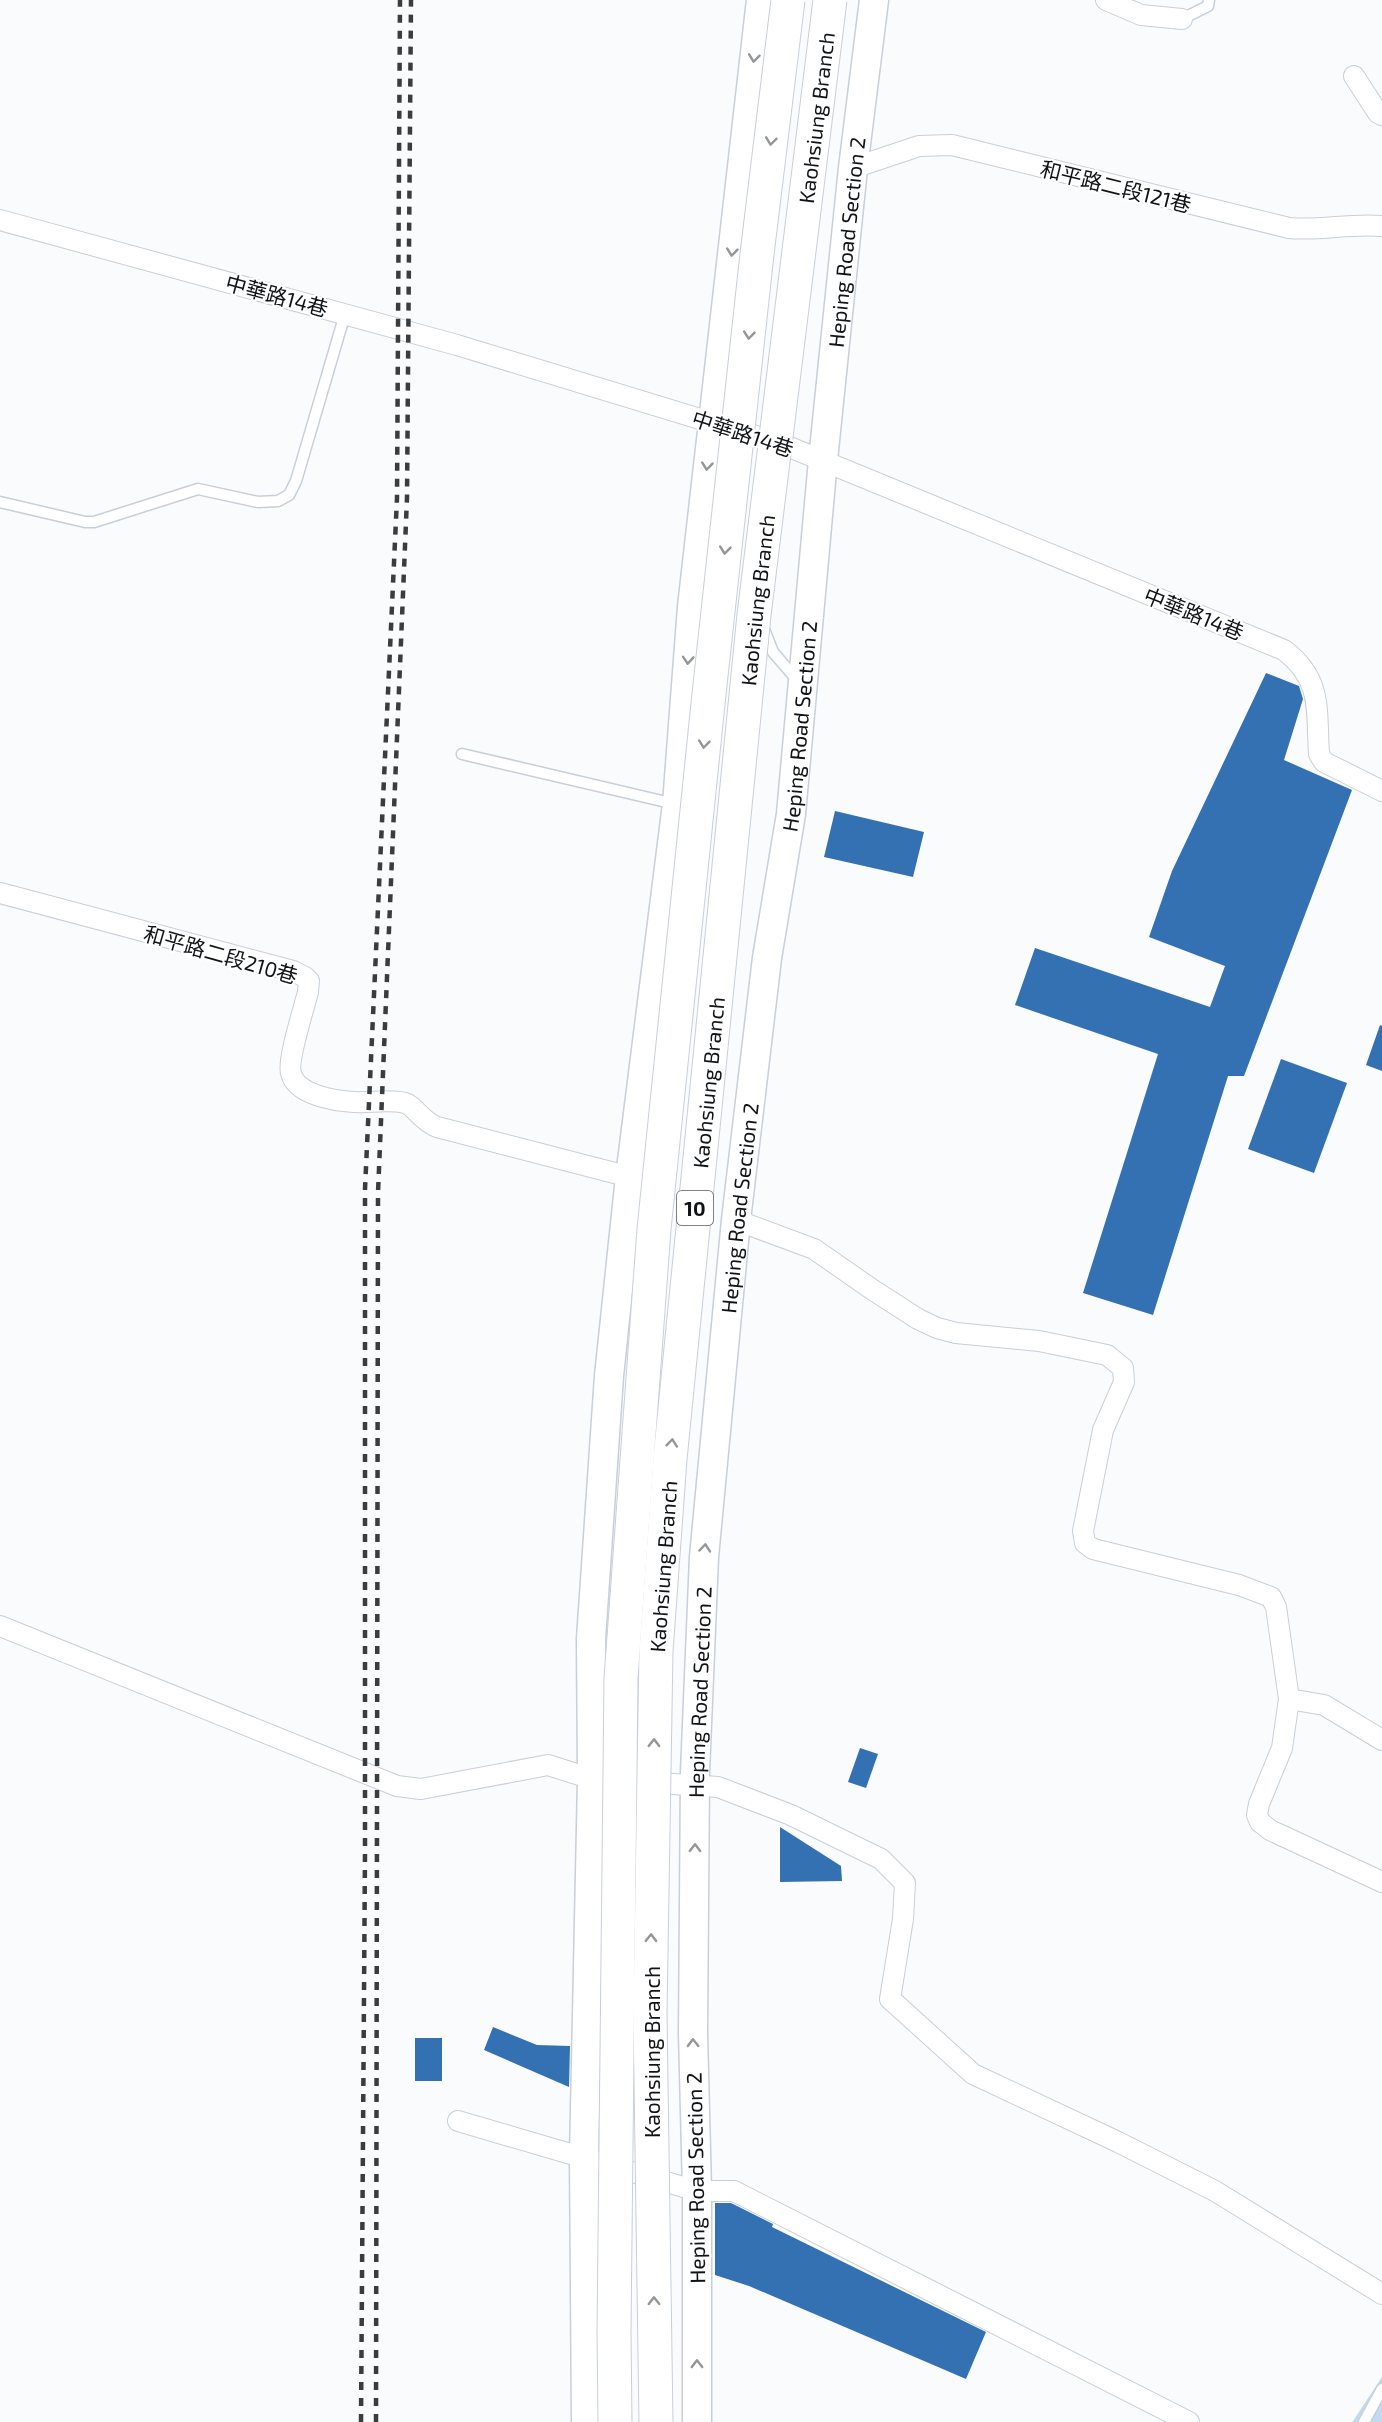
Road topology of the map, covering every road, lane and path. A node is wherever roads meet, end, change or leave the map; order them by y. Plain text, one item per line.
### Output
1 (761, 0) edge
2 (788, 0) edge
3 (830, 0) edge
4 (874, 0) edge
5 (1106, 0) edge
6 (1209, 0) edge
7 (1182, 19) joint
8 (1354, 76) dead end
9 (1382, 115) edge
10 (853, 168) junction
11 (0, 220) edge
12 (1382, 226) edge
13 (345, 314) junction
14 (712, 422) junction
15 (782, 444) junction
16 (823, 460) junction
17 (0, 502) edge
18 (801, 685) junction
19 (462, 754) dead end
20 (1382, 792) edge
21 (677, 804) junction
22 (0, 893) edge
23 (630, 1177) junction
24 (736, 1220) junction
25 (0, 1626) edge
26 (1289, 1700) junction
27 (1382, 1740) edge
28 (592, 1779) junction
29 (695, 1785) junction
30 (1382, 1882) edge
31 (458, 2121) dead end
32 (584, 2156) junction
33 (697, 2191) junction
34 (1382, 2294) edge
35 (1382, 2389) edge
36 (586, 2422) edge
37 (615, 2422) edge
38 (656, 2422) edge
39 (697, 2422) edge
40 (1189, 2422) edge
41 (1364, 2422) edge

1 -> 14 street
2 -> 37 highway, Kaohsiung Branch / 10, bridge
38 -> 3 highway, Kaohsiung Branch / 10, bridge
4 - 10 street, Heping Road Section 2
5 - 7 street
6 - 7 lane
8 - 9 street
10 - 12 street, 和平路二段121巷
10 - 16 street, Heping Road Section 2
11 - 13 street, 中華路14巷
13 - 14 street, 中華路14巷
13 - 17 lane
14 - 15 street, 中華路14巷
14 -> 21 street
15 - 16 street, 中華路14巷
15 - 18 lane
16 - 18 street, Heping Road Section 2
16 - 20 street, 中華路14巷
18 - 24 street, Heping Road Section 2
19 - 21 lane
21 - 23 street
22 - 23 street, 和平路二段210巷
23 - 28 street
24 - 26 street
29 -> 24 street, Heping Road Section 2
25 - 28 street
26 - 27 street
26 - 30 street
28 - 29 street
28 - 32 street
33 -> 29 street, Heping Road Section 2
29 - 34 street
31 - 32 street
32 - 33 street
32 - 36 street
39 -> 33 street, Heping Road Section 2
33 - 40 street
35 - 41 lane

